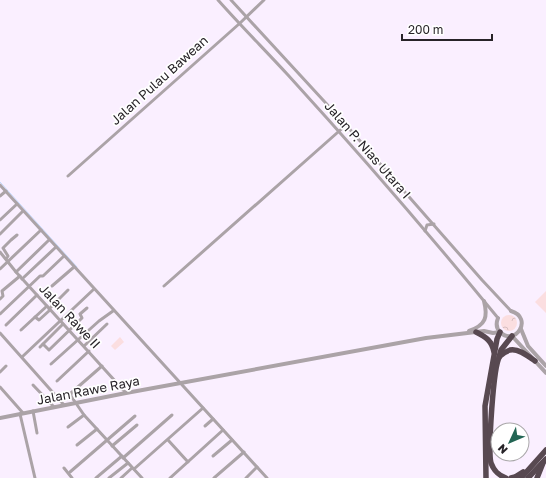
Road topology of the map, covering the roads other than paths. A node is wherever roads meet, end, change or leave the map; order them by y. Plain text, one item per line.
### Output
1 (218, 0) edge
2 (231, 0) edge
3 (264, 0) edge
4 (246, 17) junction
5 (239, 24) junction
6 (346, 125) junction
7 (338, 132) junction
8 (68, 176) dead end
9 (1, 187) edge
10 (6, 191) junction
11 (0, 196) edge
12 (17, 204) junction
13 (23, 211) junction
14 (0, 220) edge
15 (434, 224) junction
16 (41, 230) junction
17 (425, 231) junction
18 (0, 234) edge
19 (17, 235) dead end
20 (49, 240) junction
21 (56, 247) junction
22 (0, 252) edge
23 (64, 256) junction
24 (7, 260) junction
25 (74, 267) junction
26 (0, 270) edge
27 (16, 272) junction
28 (21, 278) junction
29 (29, 286) junction
30 (52, 286) dead end
31 (164, 286) dead end
32 (94, 289) junction
33 (68, 290) dead end
34 (37, 295) junction
35 (0, 299) edge
36 (484, 301) junction
37 (49, 308) junction
38 (87, 308) dead end
39 (113, 311) junction
40 (511, 311) joint
41 (0, 314) edge
42 (498, 318) joint
43 (60, 321) junction
44 (63, 324) junction
45 (107, 324) dead end
46 (6, 325) dead end
47 (521, 329) junction
48 (21, 330) dead end
49 (69, 330) junction
50 (476, 332) junction
51 (500, 332) junction
52 (465, 333) junction
53 (0, 334) edge
54 (512, 336) junction
55 (78, 340) junction
56 (84, 346) junction
57 (89, 351) junction
58 (497, 355) junction
59 (22, 357) junction
60 (535, 361) junction
61 (51, 364) dead end
62 (6, 366) dead end
63 (102, 366) junction
64 (546, 366) edge
65 (0, 372) edge
66 (546, 373) edge
67 (57, 381) dead end
68 (182, 382) junction
69 (33, 385) dead end
70 (1, 389) edge
71 (126, 393) junction
72 (75, 403) junction
73 (64, 405) junction
74 (54, 407) junction
75 (203, 408) junction
76 (33, 411) junction
77 (21, 413) junction
78 (84, 414) junction
79 (172, 415) dead end
80 (136, 416) dead end
81 (0, 418) edge
82 (213, 419) junction
83 (137, 425) dead end
84 (205, 426) dead end
85 (68, 427) dead end
86 (97, 429) junction
87 (223, 430) junction
88 (37, 433) dead end
89 (168, 440) junction
90 (232, 440) junction
91 (108, 441) junction
92 (77, 445) dead end
93 (112, 446) junction
94 (546, 450) edge
95 (244, 452) junction
96 (213, 456) dead end
97 (122, 457) junction
98 (543, 459) edge
99 (188, 462) junction
100 (128, 463) junction
101 (64, 468) dead end
102 (257, 468) junction
103 (133, 469) junction
104 (70, 472) dead end
105 (264, 477) edge
106 (35, 478) edge
107 (72, 478) edge
108 (96, 478) edge
109 (109, 478) edge
110 (121, 478) edge
111 (142, 478) edge
112 (170, 478) edge
113 (214, 478) edge
114 (246, 478) edge
115 (486, 478) edge
116 (506, 478) edge
117 (511, 478) edge
118 (521, 478) edge
119 (528, 478) edge
120 (537, 478) edge

1 - 5 street, Jalan P. Nias Utara I
2 - 4 street, Jalan P. Nias Utara I
3 - 4 street, Jalan Pulau Bawean
4 - 5 street, Jalan Pulau Bawean
4 - 6 street, Jalan P. Nias Utara I
5 - 7 street, Jalan P. Nias Utara I
5 - 8 street, Jalan Pulau Bawean
6 - 7 street
6 - 15 street, Jalan P. Nias Utara I
7 - 17 street, Jalan P. Nias Utara I
7 - 31 street
9 - 10 street
10 - 11 street
10 - 12 street
12 - 13 street
12 - 14 street
13 - 16 street
13 - 18 street
15 - 17 street
15 - 40 street, Jalan P. Nias Utara I
16 - 20 street
16 - 24 street
17 - 36 street, Jalan P. Nias Utara I
19 - 24 street
20 - 21 street
20 - 27 street
21 - 23 street
21 - 28 street
22 - 24 street, Jalan Rawe II
23 - 25 street
23 - 29 street
24 - 26 street
24 - 27 street, Jalan Rawe II
25 - 30 street
25 - 32 street
27 - 28 street, Jalan Rawe II
28 - 29 street, Jalan Rawe II
28 - 35 street
29 - 34 street, Jalan Rawe II
29 - 41 street
32 - 39 street
32 - 43 street
33 - 37 street
34 - 37 street, Jalan Rawe II
34 - 46 street
36 - 42 street, Jalan P. Nias Utara I
36 - 52 street
37 - 43 street, Jalan Rawe II
37 - 48 street
38 - 49 street
39 - 55 street
39 - 68 street
40 - 47 street
42 - 51 street
43 - 44 street, Jalan Rawe II
43 - 59 street
44 - 49 street, Jalan Rawe II
44 - 49 street
45 - 56 street
47 - 54 street
47 - 64 street
49 - 55 street, Jalan Rawe II
50 - 51 street, Jalan Rawe Raya
50 - 52 street, Jalan Rawe Raya
50 - 58 highway
51 - 54 street, Jalan Rawe Raya
51 - 58 highway
52 - 68 street, Jalan Rawe Raya
53 - 59 street
54 - 58 highway
54 - 60 street
55 - 56 street, Jalan Rawe II
55 - 61 street
56 - 57 street, Jalan Rawe II
57 - 63 street, Jalan Rawe II
57 - 67 street
58 - 60 highway
58 - 115 highway
58 - 116 highway
59 - 73 street
60 - 66 street
62 - 65 street
63 - 71 street, Jalan Rawe II
63 - 72 street
68 - 71 street, Jalan Rawe Raya
68 - 75 street
69 - 74 street
70 - 77 street
71 - 72 street, Jalan Rawe Raya
72 - 73 street, Jalan Rawe Raya
72 - 78 street
73 - 74 street, Jalan Rawe Raya
74 - 76 street, Jalan Rawe Raya
75 - 82 street
75 - 89 street
76 - 77 street, Jalan Rawe Raya
76 - 88 street
77 - 81 street, Jalan Rawe Raya
77 - 106 street
78 - 85 street
78 - 86 street
79 - 97 street
80 - 91 street
82 - 84 street
82 - 87 street
83 - 93 street
86 - 91 street
86 - 92 street
87 - 90 street
87 - 99 street
89 - 99 street
89 - 103 street
90 - 95 street
90 - 96 street
91 - 93 street
91 - 104 street
93 - 97 street
94 - 98 highway
95 - 102 street
95 - 113 street
97 - 100 street
97 - 108 street
98 - 117 highway
98 - 118 highway
98 - 119 highway
98 - 120 highway
99 - 112 street
100 - 103 street
100 - 109 street
101 - 107 street
102 - 105 street
102 - 114 street
103 - 110 street
103 - 111 street

